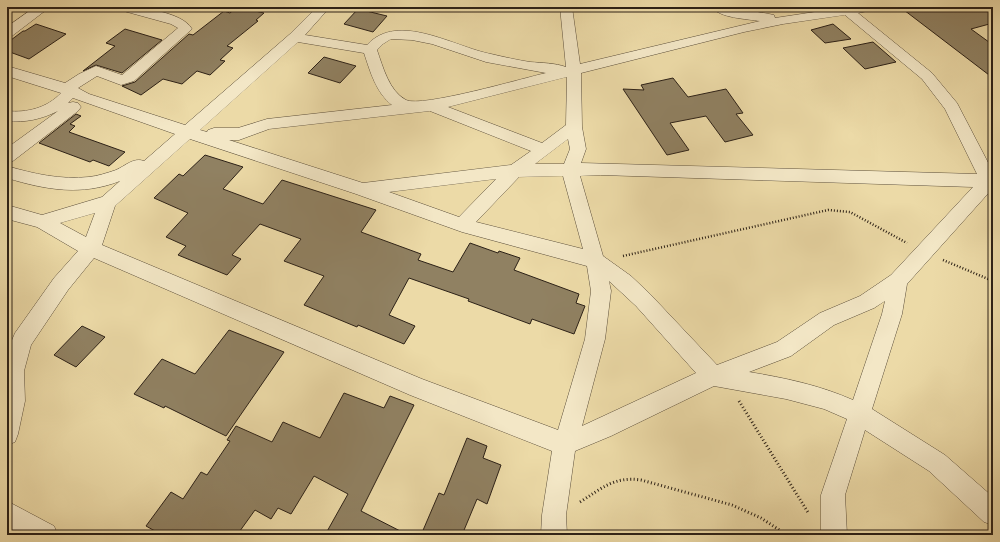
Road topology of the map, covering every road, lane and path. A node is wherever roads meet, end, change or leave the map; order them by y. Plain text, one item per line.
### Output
1 (44, 7) edge
2 (124, 7) edge
3 (335, 7) edge
4 (566, 7) edge
5 (718, 7) edge
6 (867, 7) edge
7 (321, 10) edge
8 (848, 11) junction
9 (783, 20) junction
10 (7, 34) edge
11 (295, 37) junction
12 (370, 50) junction
13 (7, 71) edge
14 (574, 71) junction
15 (67, 89) junction
16 (84, 98) junction
17 (431, 106) junction
18 (7, 116) edge
19 (574, 127) junction
20 (189, 131) junction
21 (171, 146) junction
22 (578, 148) junction
23 (545, 150) junction
24 (7, 156) edge
25 (601, 169) junction
26 (570, 170) junction
27 (515, 171) junction
28 (7, 172) edge
29 (991, 180) edge
30 (362, 189) junction
31 (108, 202) junction
32 (7, 212) edge
33 (42, 222) junction
34 (462, 225) junction
35 (91, 250) junction
36 (924, 253) junction
37 (596, 260) junction
38 (898, 281) junction
39 (993, 281) edge
40 (713, 376) junction
41 (738, 400) dead end
42 (860, 414) junction
43 (7, 434) edge
44 (565, 444) junction
45 (7, 513) edge
46 (993, 513) edge
47 (810, 516) dead end
48 (554, 525) edge
49 (45, 535) edge
50 (787, 535) edge
51 (834, 535) edge

1 - 10 street
2 - 15 street
3 - 7 street
4 - 14 street
5 - 9 street
6 - 8 street
7 - 11 street
8 - 9 street
8 - 29 street
9 - 14 street
11 - 12 street
11 - 20 street
12 - 14 street
12 - 17 street
13 - 15 street
14 - 17 street
14 - 19 street
15 - 16 street
15 - 18 street
16 - 20 street
16 - 24 street
17 - 20 street
17 - 23 street
19 - 22 street
19 - 23 street
20 - 21 street
20 - 30 street
21 - 28 street
21 - 31 street
22 - 25 street
22 - 26 street
23 - 27 street
25 - 26 street
25 - 29 street
26 - 27 street
26 - 37 street
27 - 30 street
27 - 34 street
29 - 36 street
30 - 34 street
31 - 33 street
31 - 35 street
32 - 33 street
33 - 35 street
34 - 37 street
35 - 43 street
35 - 44 street
36 - 37 path
36 - 38 street
36 - 39 path
37 - 40 street
37 - 44 street
38 - 40 street
38 - 42 street
40 - 42 street
40 - 44 street
41 - 47 path
42 - 46 street
42 - 51 street
44 - 48 street
45 - 49 street
48 - 50 path

